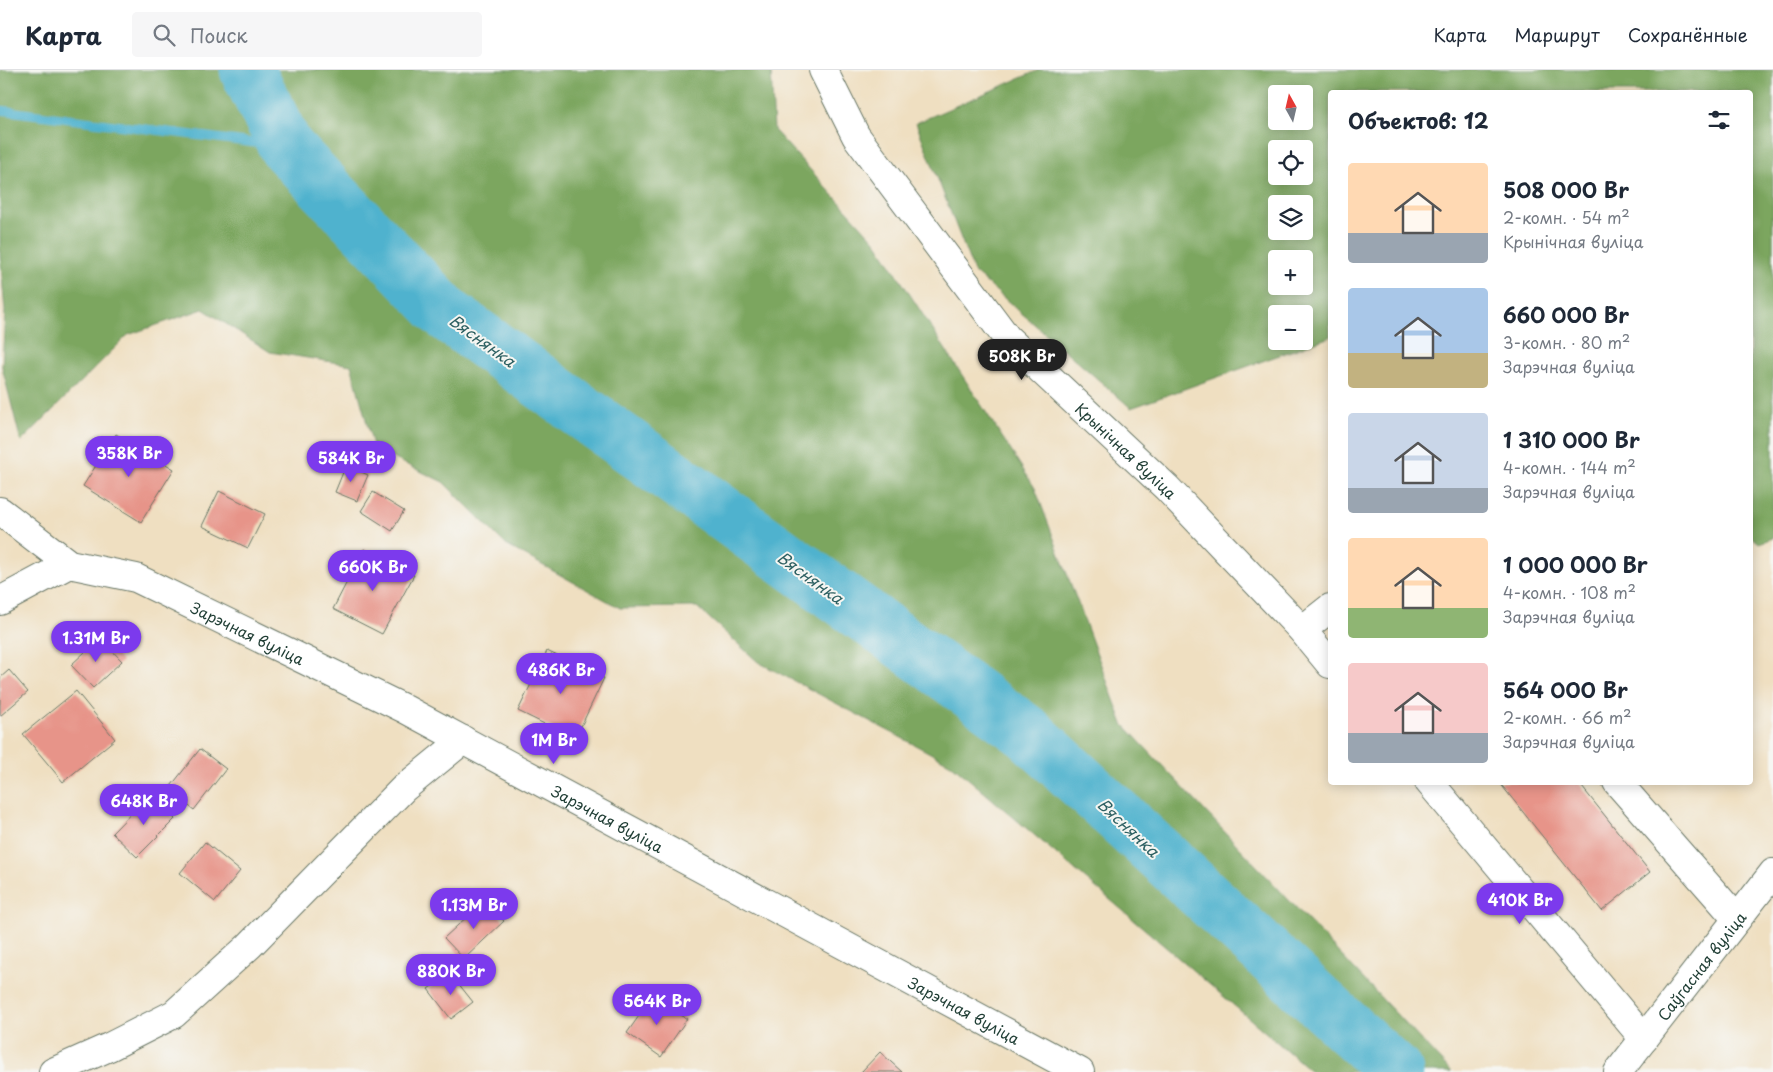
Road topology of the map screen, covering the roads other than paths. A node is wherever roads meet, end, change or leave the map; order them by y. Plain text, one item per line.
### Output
1 (823, 70) edge
2 (0, 511) edge
3 (69, 564) junction
4 (0, 600) edge
5 (1328, 610) edge
6 (1302, 630) junction
7 (1328, 662) edge
8 (463, 740) junction
9 (1431, 785) edge
10 (1620, 785) edge
11 (1773, 873) edge
12 (1737, 919) junction
13 (1632, 1061) edge
14 (53, 1072) edge
15 (1080, 1072) edge

1 - 6 street, Крынічная вуліца
2 - 3 street, Зарэчная вуліца
3 - 4 street
3 - 8 street, Зарэчная вуліца
5 - 6 street
6 - 7 street, Крынічная вуліца
8 - 14 street
8 - 15 street, Зарэчная вуліца
9 - 13 street
10 - 12 street
11 - 12 street, Саўгасная вуліца
12 - 13 street, Саўгасная вуліца

